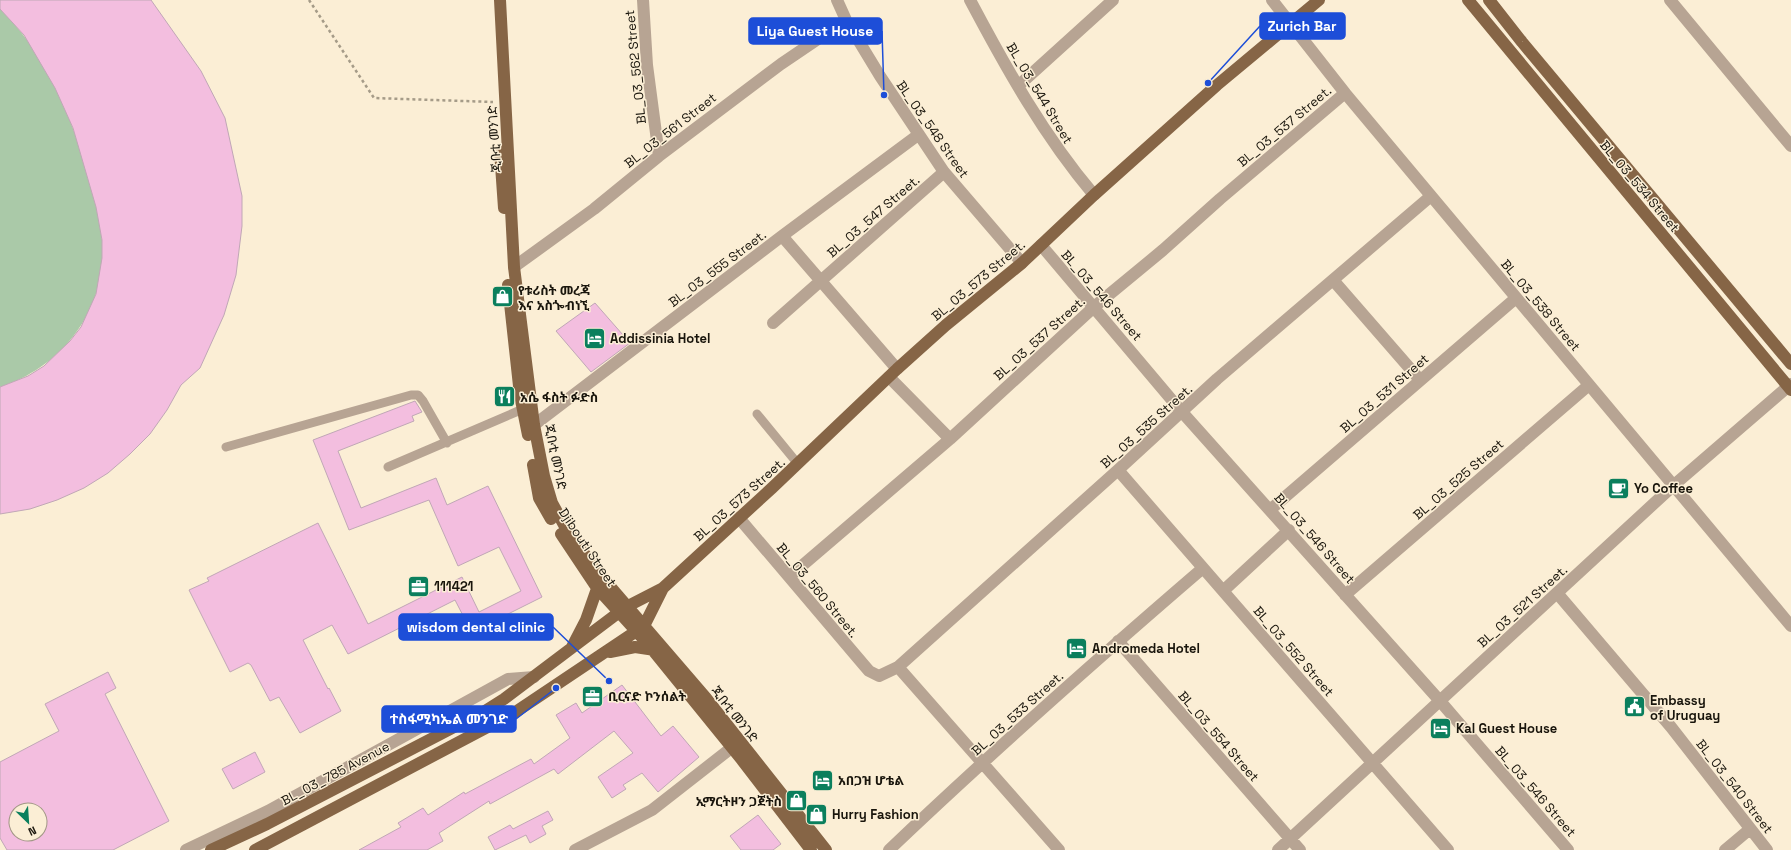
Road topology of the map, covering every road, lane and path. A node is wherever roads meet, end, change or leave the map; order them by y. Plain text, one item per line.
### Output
1 (309, 0) edge
2 (492, 0) edge
3 (500, 0) edge
4 (643, 0) edge
5 (837, 0) edge
6 (970, 0) edge
7 (1113, 0) edge
8 (1272, 0) edge
9 (1319, 0) edge
10 (1468, 0) edge
11 (1489, 0) edge
12 (1670, 0) edge
13 (846, 20) junction
14 (1289, 23) junction
15 (1018, 86) junction
16 (1345, 93) junction
17 (506, 102) junction
18 (918, 134) junction
19 (1791, 146) edge
20 (659, 156) junction
21 (1624, 164) junction
22 (944, 172) junction
23 (1612, 175) junction
24 (1094, 195) junction
25 (1431, 196) junction
26 (782, 236) junction
27 (1040, 245) junction
28 (1022, 263) junction
29 (514, 267) junction
30 (1333, 280) junction
31 (820, 281) junction
32 (1516, 298) junction
33 (1094, 307) junction
34 (773, 323) dead end
35 (1791, 364) edge
36 (893, 373) junction
37 (1420, 380) junction
38 (1590, 385) junction
39 (1790, 387) edge
40 (523, 409) junction
41 (1182, 412) junction
42 (757, 414) dead end
43 (534, 425) junction
44 (950, 439) junction
45 (446, 443) junction
46 (226, 447) dead end
47 (798, 464) junction
48 (388, 467) dead end
49 (1118, 470) junction
50 (1674, 485) junction
51 (1271, 509) junction
52 (739, 518) junction
53 (1289, 530) junction
54 (1203, 568) junction
55 (790, 576) junction
56 (599, 582) junction
57 (663, 588) junction
58 (1223, 591) junction
59 (1557, 593) junction
60 (1345, 595) junction
61 (622, 610) junction
62 (1791, 626) edge
63 (640, 629) junction
64 (1118, 641) junction
65 (651, 649) junction
66 (570, 650) junction
67 (599, 655) junction
68 (670, 655) junction
69 (898, 667) junction
70 (879, 676) joint
71 (534, 677) junction
72 (1440, 701) junction
73 (736, 745) junction
74 (1372, 762) junction
75 (982, 763) junction
76 (1750, 829) junction
77 (1290, 839) junction
78 (186, 850) edge
79 (211, 850) edge
80 (255, 850) edge
81 (575, 850) edge
82 (811, 850) edge
83 (826, 850) edge
84 (889, 850) edge
85 (1059, 850) edge
86 (1278, 850) edge
87 (1300, 850) edge
88 (1448, 850) edge
89 (1568, 850) edge
90 (1725, 850) edge
91 (1767, 850) edge

1 - 17 path
2 - 40 main road, Djibouti Street
3 - 17 main road, ጂቡቲ መንገድ
4 - 20 street, BL_03_562 Street
5 - 13 street, BL_03_548 Street
6 - 15 street, BL_03_544 Street
7 - 15 street
8 - 14 street, BL_03_538 Street
9 - 14 main road, BL_03_573 Street.
10 - 23 main road, BL_03_534 Street
11 - 21 main road, BL_03_534 Street
12 - 19 street
13 - 18 street, BL_03_548 Street
13 - 20 street, BL_03_561 Street
14 - 16 street, BL_03_538 Street
14 - 24 main road, BL_03_573 Street.
15 - 24 street, BL_03_544 Street
16 - 25 street, BL_03_538 Street
16 - 33 street, BL_03_537 Street.
17 - 29 main road, ጂቡቲ መንገድ
18 - 22 street, BL_03_548 Street
18 - 26 street, BL_03_555 Street.
20 - 29 street, BL_03_561 Street
21 - 23 main road
21 - 35 main road, BL_03_534 Street
22 - 28 street, BL_03_548 Street
22 - 31 street, BL_03_547 Street.
23 - 39 main road, BL_03_534 Street
24 - 27 main road, BL_03_573 Street.
25 - 30 street, BL_03_535 Street.
25 - 32 street, BL_03_538 Street
26 - 31 street
26 - 43 street, BL_03_555 Street.
27 - 28 main road, BL_03_573 Street.
27 - 33 street, BL_03_546 Street
28 - 36 main road, BL_03_573 Street.
29 - 43 main road, ጂቡቲ መንገድ
30 - 37 street
30 - 41 street, BL_03_535 Street.
31 - 34 street, BL_03_547 Street.
31 - 36 street
32 - 37 street, BL_03_531 Street
32 - 38 street, BL_03_538 Street
33 - 41 street, BL_03_546 Street
33 - 44 street, BL_03_537 Street.
36 - 44 street
36 - 47 main road, BL_03_573 Street.
37 - 51 street, BL_03_531 Street
38 - 50 street, BL_03_538 Street
38 - 60 street, BL_03_525 Street
39 - 50 street, BL_03_521 Street.
40 - 45 lane
40 - 56 main road, Djibouti Street
41 - 49 street, BL_03_535 Street.
41 - 51 street, BL_03_546 Street
42 - 47 lane
43 - 56 main road, ጂቡቲ መንገድ
44 - 55 street, BL_03_537 Street.
45 - 46 lane
45 - 48 lane
47 - 52 main road, BL_03_573 Street.
49 - 54 street, BL_03_552 Street
49 - 69 street, BL_03_535 Street.
50 - 59 street, BL_03_521 Street.
50 - 62 street, BL_03_538 Street
51 - 53 street, BL_03_546 Street
52 - 55 street, BL_03_560 Street.
52 - 57 main road, BL_03_573 Street.
53 - 58 street
53 - 60 street, BL_03_546 Street
54 - 58 street, BL_03_552 Street
54 - 64 street, BL_03_533 Street.
55 - 70 street, BL_03_560 Street.
56 - 61 main road, ጂቡቲ መንገድ
56 - 66 main road
57 - 61 main road, BL_03_785 Avenue
57 - 63 main road
58 - 74 street, BL_03_552 Street
59 - 72 street, BL_03_521 Street.
59 - 76 street, BL_03_540 Street
60 - 72 street, BL_03_546 Street
61 - 63 main road, ጂቡቲ መንገድ
61 - 66 main road, BL_03_785 Avenue
63 - 65 main road
63 - 67 main road
63 - 68 main road, ጂቡቲ መንገድ
64 - 75 street, BL_03_533 Street.
64 - 77 street, BL_03_554 Street
65 - 67 main road
65 - 68 main road
65 - 73 main road
66 - 71 main road, BL_03_785 Avenue
67 - 80 main road
68 - 73 main road, ጂቡቲ መንገድ
69 - 70 street, BL_03_535 Street.
69 - 75 street
71 - 78 street
71 - 79 main road, BL_03_785 Avenue
72 - 74 street, BL_03_521 Street.
72 - 89 street, BL_03_546 Street
73 - 81 street
73 - 82 main road
73 - 83 main road, ጂቡቲ መንገድ
74 - 77 street, BL_03_521 Street.
74 - 88 street, BL_03_552 Street
75 - 84 street, BL_03_533 Street.
75 - 85 street
76 - 90 street
76 - 91 street, BL_03_540 Street
77 - 86 street, BL_03_521 Street.
77 - 87 street, BL_03_554 Street

